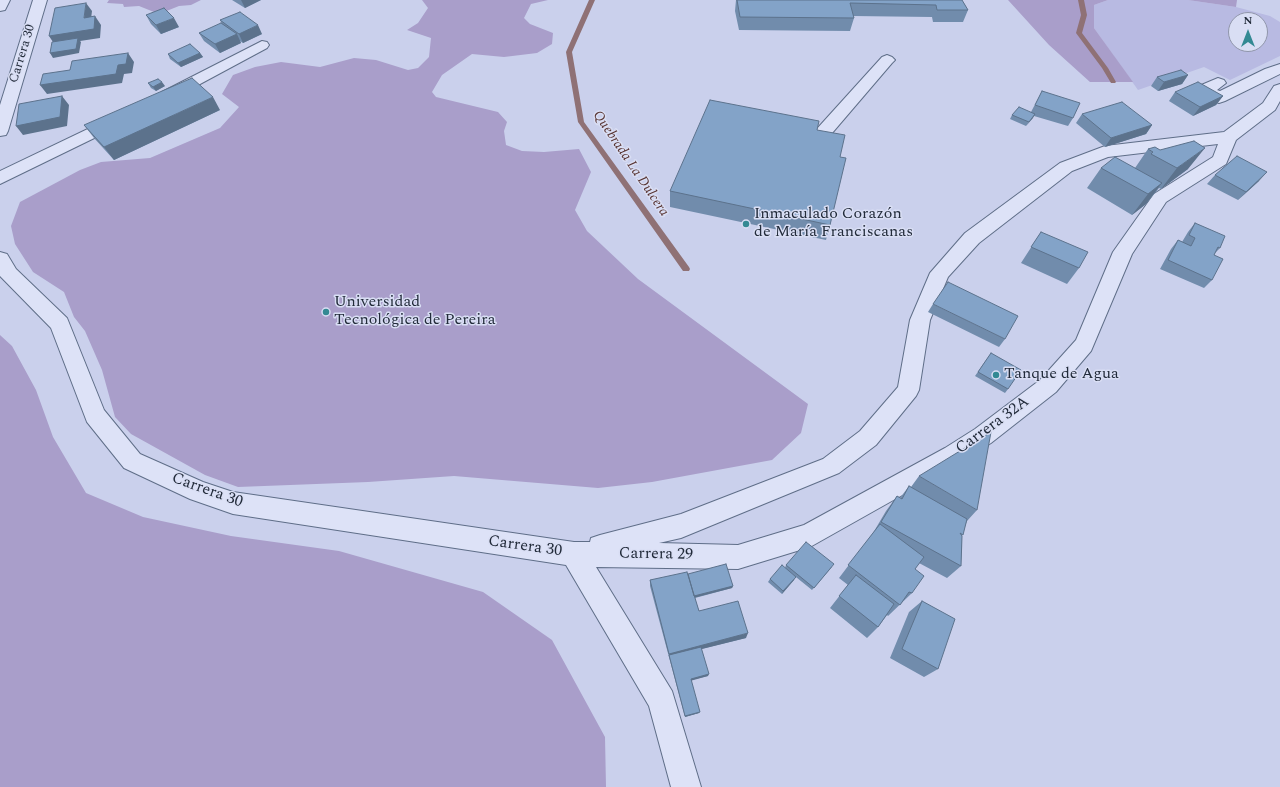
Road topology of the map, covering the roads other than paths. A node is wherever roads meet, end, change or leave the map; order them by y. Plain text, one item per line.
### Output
1 (3, 0) edge
2 (40, 0) edge
3 (0, 7) edge
4 (262, 45) dead end
5 (888, 60) dead end
6 (1280, 69) edge
7 (1218, 83) dead end
8 (1280, 89) edge
9 (157, 100) edge
10 (128, 115) edge
11 (0, 131) edge
12 (822, 135) edge
13 (1229, 137) junction
14 (0, 178) edge
15 (0, 259) edge
16 (574, 554) junction
17 (738, 557) joint
18 (686, 787) edge

1 - 3 street
2 - 11 street, Carrera 30
4 - 9 street
5 - 12 street
6 - 7 street
8 - 13 street
10 - 14 street
13 - 16 street
13 - 17 street, Carrera 32A
15 - 16 street, Carrera 30
16 - 17 street, Carrera 29
16 - 18 street

